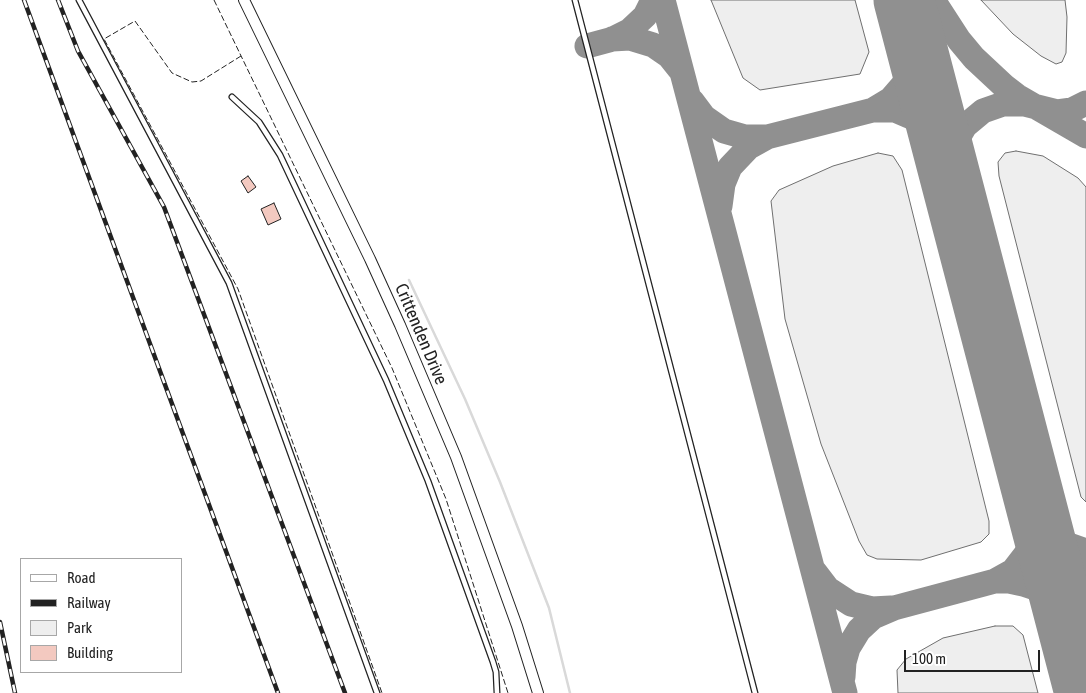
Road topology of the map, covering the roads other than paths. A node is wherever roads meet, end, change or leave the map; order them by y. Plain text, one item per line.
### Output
1 (79, 0) edge
2 (244, 0) edge
3 (575, 0) edge
4 (232, 96) dead end
5 (377, 693) edge
6 (497, 693) edge
7 (538, 693) edge
8 (755, 693) edge

1 - 5 lane
2 - 7 street, Crittenden Drive
3 - 8 lane
4 - 6 lane

